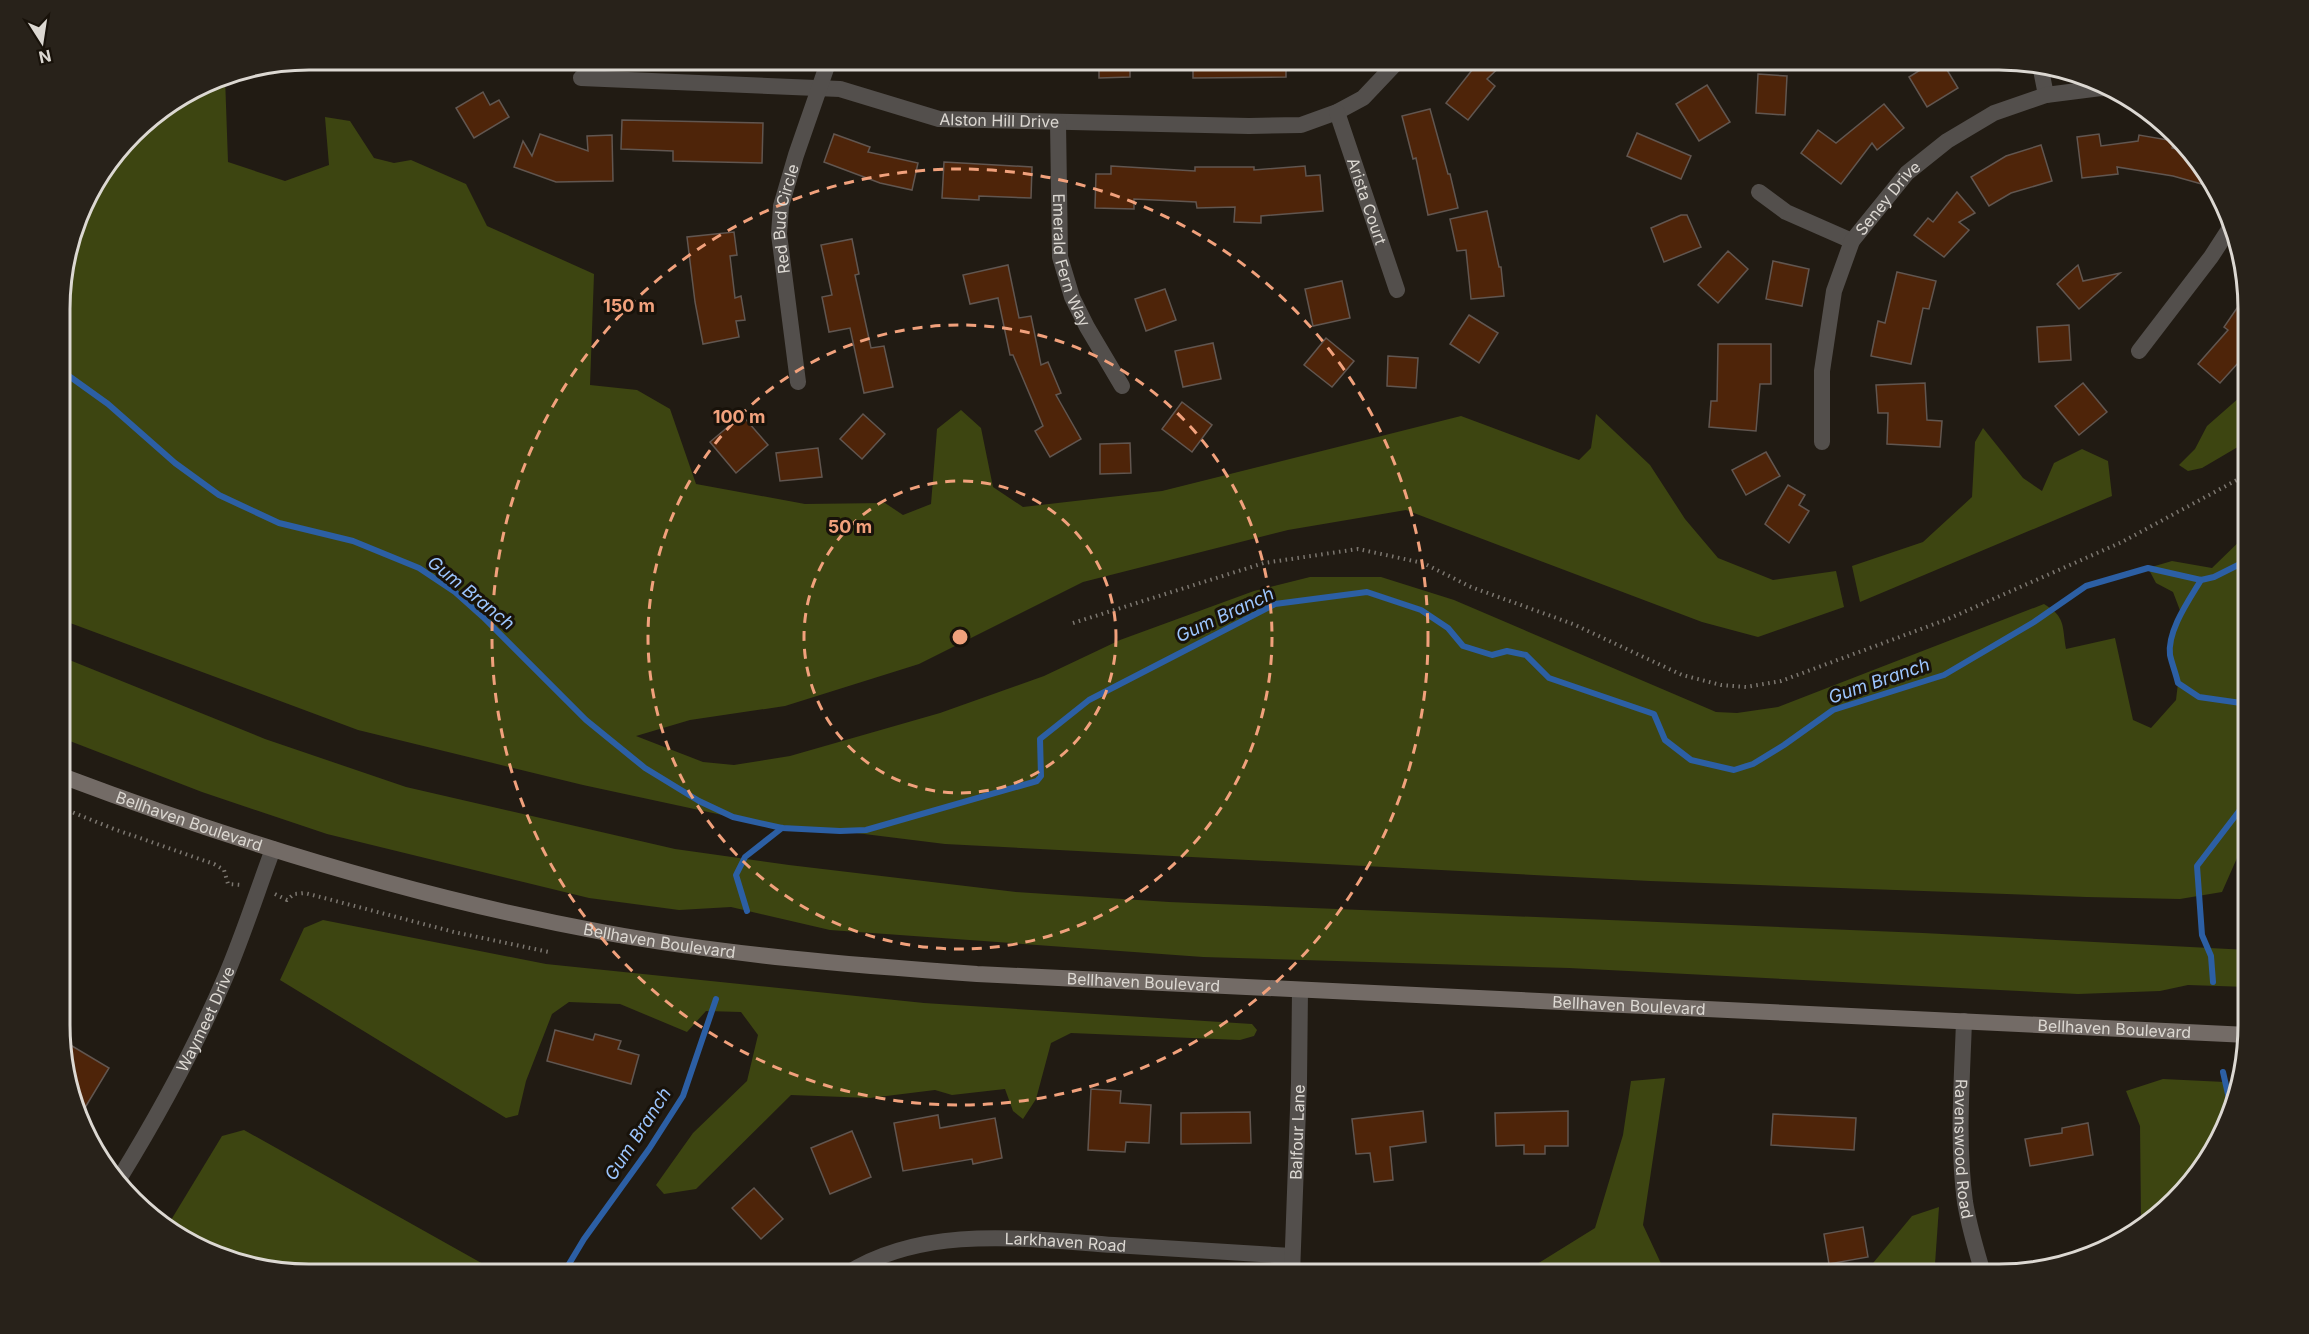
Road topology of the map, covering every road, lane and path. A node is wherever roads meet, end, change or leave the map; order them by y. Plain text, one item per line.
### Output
1 (825, 70) edge
2 (1389, 70) edge
3 (2042, 74) edge
4 (581, 78) dead end
5 (819, 87) junction
6 (2091, 89) edge
7 (2046, 95) junction
8 (1337, 112) junction
9 (1058, 122) junction
10 (1759, 192) dead end
11 (2226, 234) edge
12 (1852, 241) junction
13 (1397, 290) dead end
14 (2139, 351) dead end
15 (798, 382) dead end
16 (1122, 386) dead end
17 (1822, 442) dead end
18 (2238, 479) edge
19 (1073, 623) dead end
20 (71, 779) edge
21 (71, 812) edge
22 (273, 849) junction
23 (240, 884) dead end
24 (276, 894) dead end
25 (549, 952) dead end
26 (1300, 990) junction
27 (1964, 1021) junction
28 (2238, 1035) edge
29 (123, 1173) edge
30 (1292, 1256) junction
31 (865, 1264) edge
32 (1292, 1264) edge
33 (1980, 1264) edge

1 - 5 street, Red Bud Circle
2 - 8 street, Alston Hill Drive
3 - 7 street
4 - 5 street, Alston Hill Drive
5 - 9 street, Alston Hill Drive
5 - 15 street, Red Bud Circle
6 - 7 street, Seney Drive
7 - 12 street, Seney Drive
8 - 9 street, Alston Hill Drive
8 - 13 street, Arista Court
9 - 16 street, Emerald Fern Way
10 - 12 street
11 - 14 street
12 - 17 street, Seney Drive
18 - 19 path
20 - 22 main road, Bellhaven Boulevard
21 - 23 path
22 - 26 main road, Bellhaven Boulevard
22 - 29 street, Waymeet Drive
24 - 25 path
26 - 27 main road, Bellhaven Boulevard
26 - 30 street, Balfour Lane
27 - 28 main road, Bellhaven Boulevard
27 - 33 street, Ravenswood Road
30 - 31 street, Larkhaven Road
30 - 32 street, Balfour Lane

